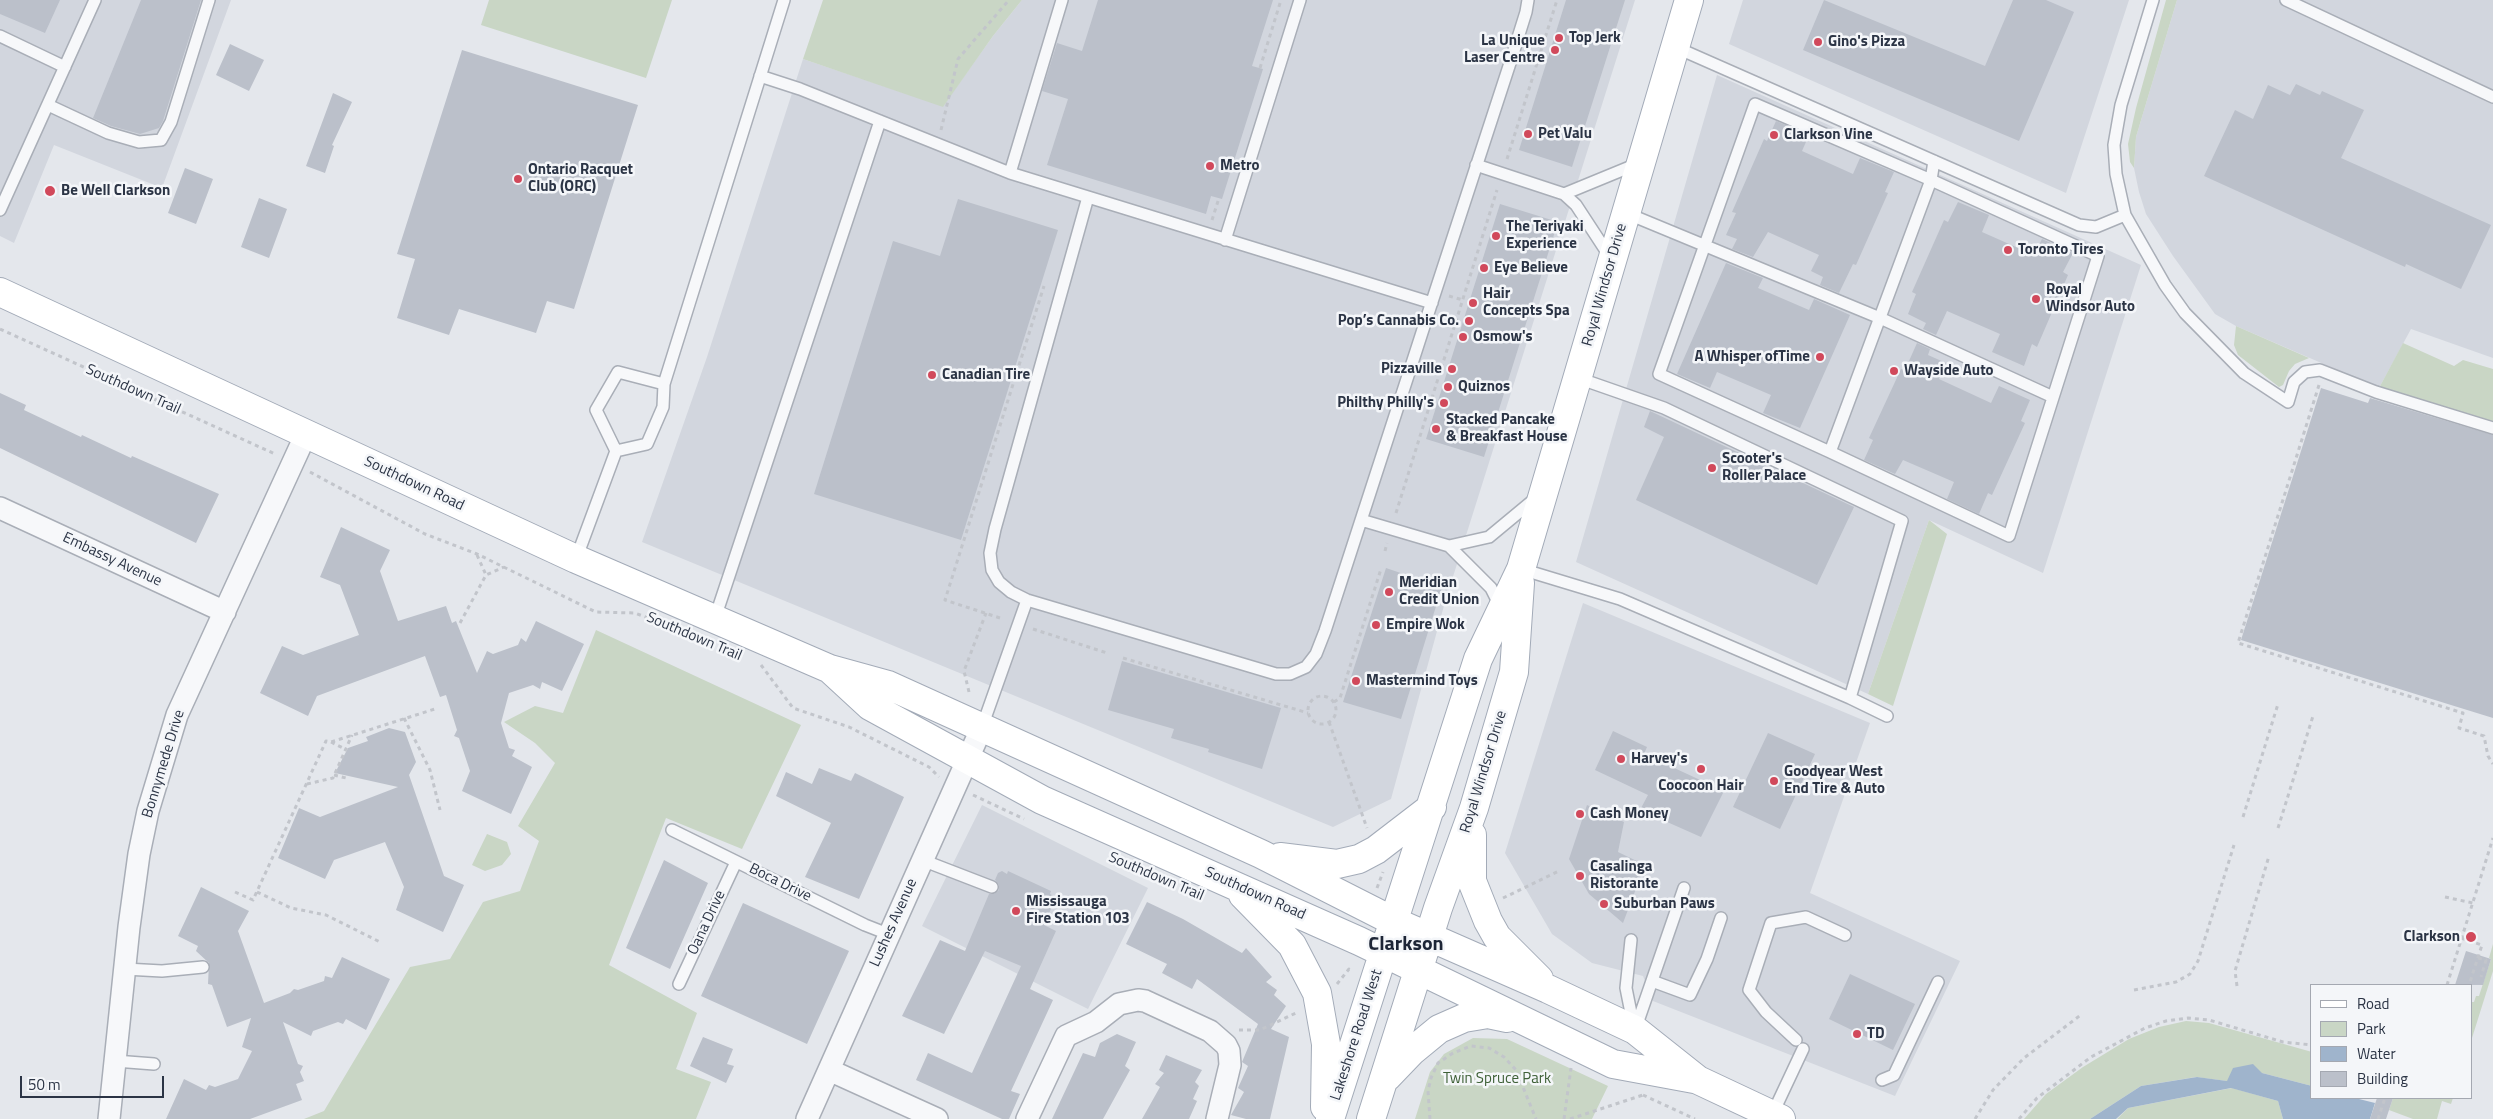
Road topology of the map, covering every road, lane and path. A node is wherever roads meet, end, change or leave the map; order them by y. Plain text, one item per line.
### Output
1 (95, 0) edge
2 (209, 0) edge
3 (784, 0) edge
4 (1009, 0) edge
5 (1062, 0) edge
6 (1281, 0) edge
7 (1300, 0) edge
8 (1528, 0) edge
9 (1556, 0) edge
10 (1689, 0) edge
11 (2153, 0) edge
12 (2286, 0) edge
13 (0, 36) edge
14 (1675, 47) junction
15 (65, 67) junction
16 (1260, 68) dead end
17 (760, 76) junction
18 (2493, 96) edge
19 (48, 105) junction
20 (880, 121) junction
21 (937, 144) junction
22 (1934, 161) junction
23 (1641, 162) junction
24 (1505, 164) dead end
25 (1476, 165) junction
26 (1010, 173) junction
27 (1931, 180) junction
28 (1497, 190) dead end
29 (1564, 194) junction
30 (1088, 198) junction
31 (1219, 198) dead end
32 (0, 210) edge
33 (1626, 213) junction
34 (2125, 216) junction
35 (1214, 223) dead end
36 (1225, 240) junction
37 (1705, 245) junction
38 (1612, 261) junction
39 (1044, 286) dead end
40 (0, 292) edge
41 (1444, 294) dead end
42 (1462, 300) junction
43 (1432, 303) junction
44 (1880, 318) junction
45 (1436, 320) dead end
46 (1454, 326) junction
47 (0, 330) edge
48 (1578, 378) junction
49 (664, 384) junction
50 (2329, 388) dead end
51 (2053, 397) junction
52 (2493, 428) edge
53 (306, 434) junction
54 (265, 450) dead end
55 (616, 452) junction
56 (1830, 452) junction
57 (315, 474) dead end
58 (1544, 490) junction
59 (0, 508) edge
60 (1396, 514) dead end
61 (1361, 520) junction
62 (1387, 542) dead end
63 (1449, 546) junction
64 (1385, 551) dead end
65 (477, 554) junction
66 (576, 559) junction
67 (504, 567) junction
68 (1381, 569) dead end
69 (1521, 569) junction
70 (486, 575) junction
71 (1028, 600) junction
72 (1502, 609) junction
73 (225, 612) junction
74 (986, 613) junction
75 (715, 618) junction
76 (1000, 618) dead end
77 (460, 623) dead end
78 (662, 624) dead end
79 (1033, 629) dead end
80 (1107, 653) dead end
81 (1123, 658) dead end
82 (752, 661) dead end
83 (830, 669) junction
84 (969, 692) dead end
85 (1850, 698) junction
86 (1334, 702) junction
87 (2278, 704) dead end
88 (438, 708) dead end
89 (1308, 713) junction
90 (1887, 716) dead end
91 (2314, 716) dead end
92 (404, 718) junction
93 (1329, 722) junction
94 (982, 727) junction
95 (352, 735) junction
96 (331, 742) junction
97 (346, 749) junction
98 (2487, 750) junction
99 (2493, 752) edge
100 (968, 759) junction
101 (2493, 764) edge
102 (334, 774) junction
103 (346, 778) dead end
104 (945, 780) dead end
105 (306, 784) junction
106 (975, 796) dead end
107 (1432, 807) junction
108 (1474, 808) junction
109 (440, 810) dead end
110 (2242, 817) dead end
111 (1031, 822) dead end
112 (2278, 828) dead end
113 (672, 830) dead end
114 (1368, 832) dead end
115 (2493, 838) edge
116 (2234, 845) dead end
117 (1261, 854) junction
118 (2269, 856) dead end
119 (922, 860) junction
120 (736, 862) junction
121 (1382, 866) dead end
122 (1559, 871) dead end
123 (1231, 883) junction
124 (992, 887) dead end
125 (1684, 888) dead end
126 (234, 892) dead end
127 (257, 892) junction
128 (1375, 895) dead end
129 (2445, 897) dead end
130 (1498, 900) dead end
131 (2473, 903) junction
132 (1721, 918) dead end
133 (1392, 921) junction
134 (888, 934) junction
135 (1845, 935) dead end
136 (1428, 937) junction
137 (2461, 938) junction
138 (1631, 940) dead end
139 (380, 942) dead end
140 (1383, 952) junction
141 (2478, 958) junction
142 (203, 967) dead end
143 (125, 968) junction
144 (1418, 970) junction
145 (1356, 972) dead end
146 (2481, 977) dead end
147 (1652, 981) junction
148 (1938, 982) dead end
149 (680, 984) dead end
150 (2447, 984) edge
151 (2469, 984) edge
152 (2237, 986) dead end
153 (1331, 987) dead end
154 (1548, 989) junction
155 (2134, 990) dead end
156 (1304, 1010) dead end
157 (2082, 1014) dead end
158 (1521, 1020) junction
159 (1234, 1030) dead end
160 (1635, 1030) junction
161 (2310, 1045) edge
162 (115, 1061) junction
163 (1572, 1061) dead end
164 (154, 1064) dead end
165 (829, 1070) junction
166 (1698, 1080) junction
167 (1882, 1080) dead end
168 (1383, 1082) junction
169 (1644, 1095) dead end
170 (2385, 1099) edge
171 (1777, 1117) edge
172 (109, 1119) edge
173 (807, 1119) edge
174 (937, 1119) edge
175 (1027, 1119) edge
176 (1217, 1119) edge
177 (1324, 1119) edge
178 (1330, 1119) edge
179 (1371, 1119) edge
180 (1430, 1119) edge
181 (1536, 1119) edge
182 (1564, 1119) edge
183 (1570, 1119) edge
184 (1975, 1119) edge
185 (2019, 1119) edge
186 (2378, 1119) edge

1 - 15 lane
2 - 19 lane
3 - 17 lane
4 - 21 path
5 - 26 lane
6 - 16 path
7 - 36 lane
8 - 25 lane
9 - 24 path
10 - 14 main road, Royal Windsor Drive
11 - 34 lane
12 - 18 lane
13 - 15 lane
14 - 22 lane
14 - 23 main road, Royal Windsor Drive
15 - 19 lane
17 - 20 lane
17 - 49 lane
19 - 32 lane
20 - 21 lane
20 - 75 lane
21 - 26 lane
22 - 27 lane
22 - 34 lane
23 - 29 lane
23 - 33 main road, Royal Windsor Drive
25 - 29 lane
25 - 43 lane
26 - 30 lane
27 - 37 lane
27 - 44 lane
27 - 51 lane
28 - 42 path
29 - 38 lane
30 - 36 lane
30 - 71 lane
31 - 35 path
33 - 37 lane
33 - 38 main road, Royal Windsor Drive
34 - 52 lane
36 - 43 lane
37 - 44 lane
37 - 56 lane
38 - 48 main road, Royal Windsor Drive
39 - 74 path
40 - 53 main road, Southdown Road
41 - 42 path
42 - 46 path
43 - 61 lane
44 - 51 lane
44 - 56 lane
45 - 46 path
46 - 60 path
47 - 54 path, Southdown Trail
48 - 58 main road, Royal Windsor Drive
48 - 85 lane
49 - 55 lane
49 - 55 lane
50 - 98 path
51 - 56 lane
53 - 66 main road, Southdown Road
53 - 73 street, Bonnymede Drive
55 - 66 lane
57 - 65 path, Southdown Trail
58 - 63 lane
58 - 69 main road, Royal Windsor Drive
59 - 73 street, Embassy Avenue
61 - 63 lane
61 - 71 lane
62 - 64 path
63 - 72 lane
65 - 67 path, Southdown Trail
65 - 70 path
66 - 75 main road, Southdown Road
67 - 70 path
67 - 78 path, Southdown Trail
68 - 86 path
69 - 72 main road, Royal Windsor Drive
69 - 85 lane
69 - 108 main road, Royal Windsor Drive
70 - 77 path
71 - 94 lane
72 - 107 main road, Royal Windsor Drive
73 - 143 street, Bonnymede Drive
74 - 76 path
74 - 84 path
75 - 83 main road, Southdown Road
79 - 80 path
81 - 89 path
82 - 104 path, Southdown Trail
83 - 94 main road, Southdown Road
83 - 100 main road, Southdown Road
85 - 90 lane
86 - 89 path
86 - 93 path
87 - 110 path
88 - 92 path
89 - 93 path
91 - 112 path
92 - 95 path
92 - 109 path
93 - 114 path
94 - 100 street, Lushes Avenue
94 - 117 main road, Southdown Road
95 - 96 path
95 - 97 path
96 - 97 path
96 - 105 path
97 - 102 path
98 - 99 path
98 - 101 path
100 - 119 street, Lushes Avenue
100 - 123 main road, Southdown Road
102 - 103 path
102 - 105 path
105 - 127 path
106 - 111 path
107 - 117 main road
107 - 133 main road, Royal Windsor Drive
108 - 136 main road, Royal Windsor Drive
108 - 154 main road
113 - 120 lane, Boca Drive
115 - 131 path
116 - 155 path
117 - 133 main road, Southdown Road
118 - 152 path
119 - 124 lane
119 - 134 street, Lushes Avenue
120 - 134 lane, Boca Drive
120 - 149 lane, Oana Drive
121 - 128 path
122 - 130 path
123 - 140 main road, Southdown Road
123 - 177 main road
125 - 147 lane
126 - 127 path
127 - 139 path
129 - 131 path
131 - 137 path
132 - 147 lane
133 - 136 main road, Southdown Road
133 - 140 main road, Lakeshore Road West
134 - 165 street, Lushes Avenue
135 - 171 lane
136 - 144 main road, Royal Windsor Drive
136 - 154 main road, Southdown Road
137 - 141 path
137 - 150 path
138 - 160 lane
140 - 144 main road, Southdown Road
140 - 178 main road, Lakeshore Road West
141 - 146 path
141 - 151 path
142 - 143 lane
143 - 162 street, Bonnymede Drive
144 - 158 main road, Southdown Road
144 - 168 main road
145 - 153 path
147 - 160 lane
148 - 167 lane
154 - 160 main road, Southdown Road
156 - 159 path
157 - 184 path
158 - 166 main road, Southdown Road
158 - 168 main road
160 - 166 main road, Southdown Road
161 - 185 path
162 - 164 lane
162 - 172 street, Bonnymede Drive
163 - 182 path
165 - 173 street, Lushes Avenue
165 - 174 street
166 - 171 main road, Southdown Road
168 - 179 main road
169 - 183 path
170 - 186 path
175 - 176 street
180 - 181 path

